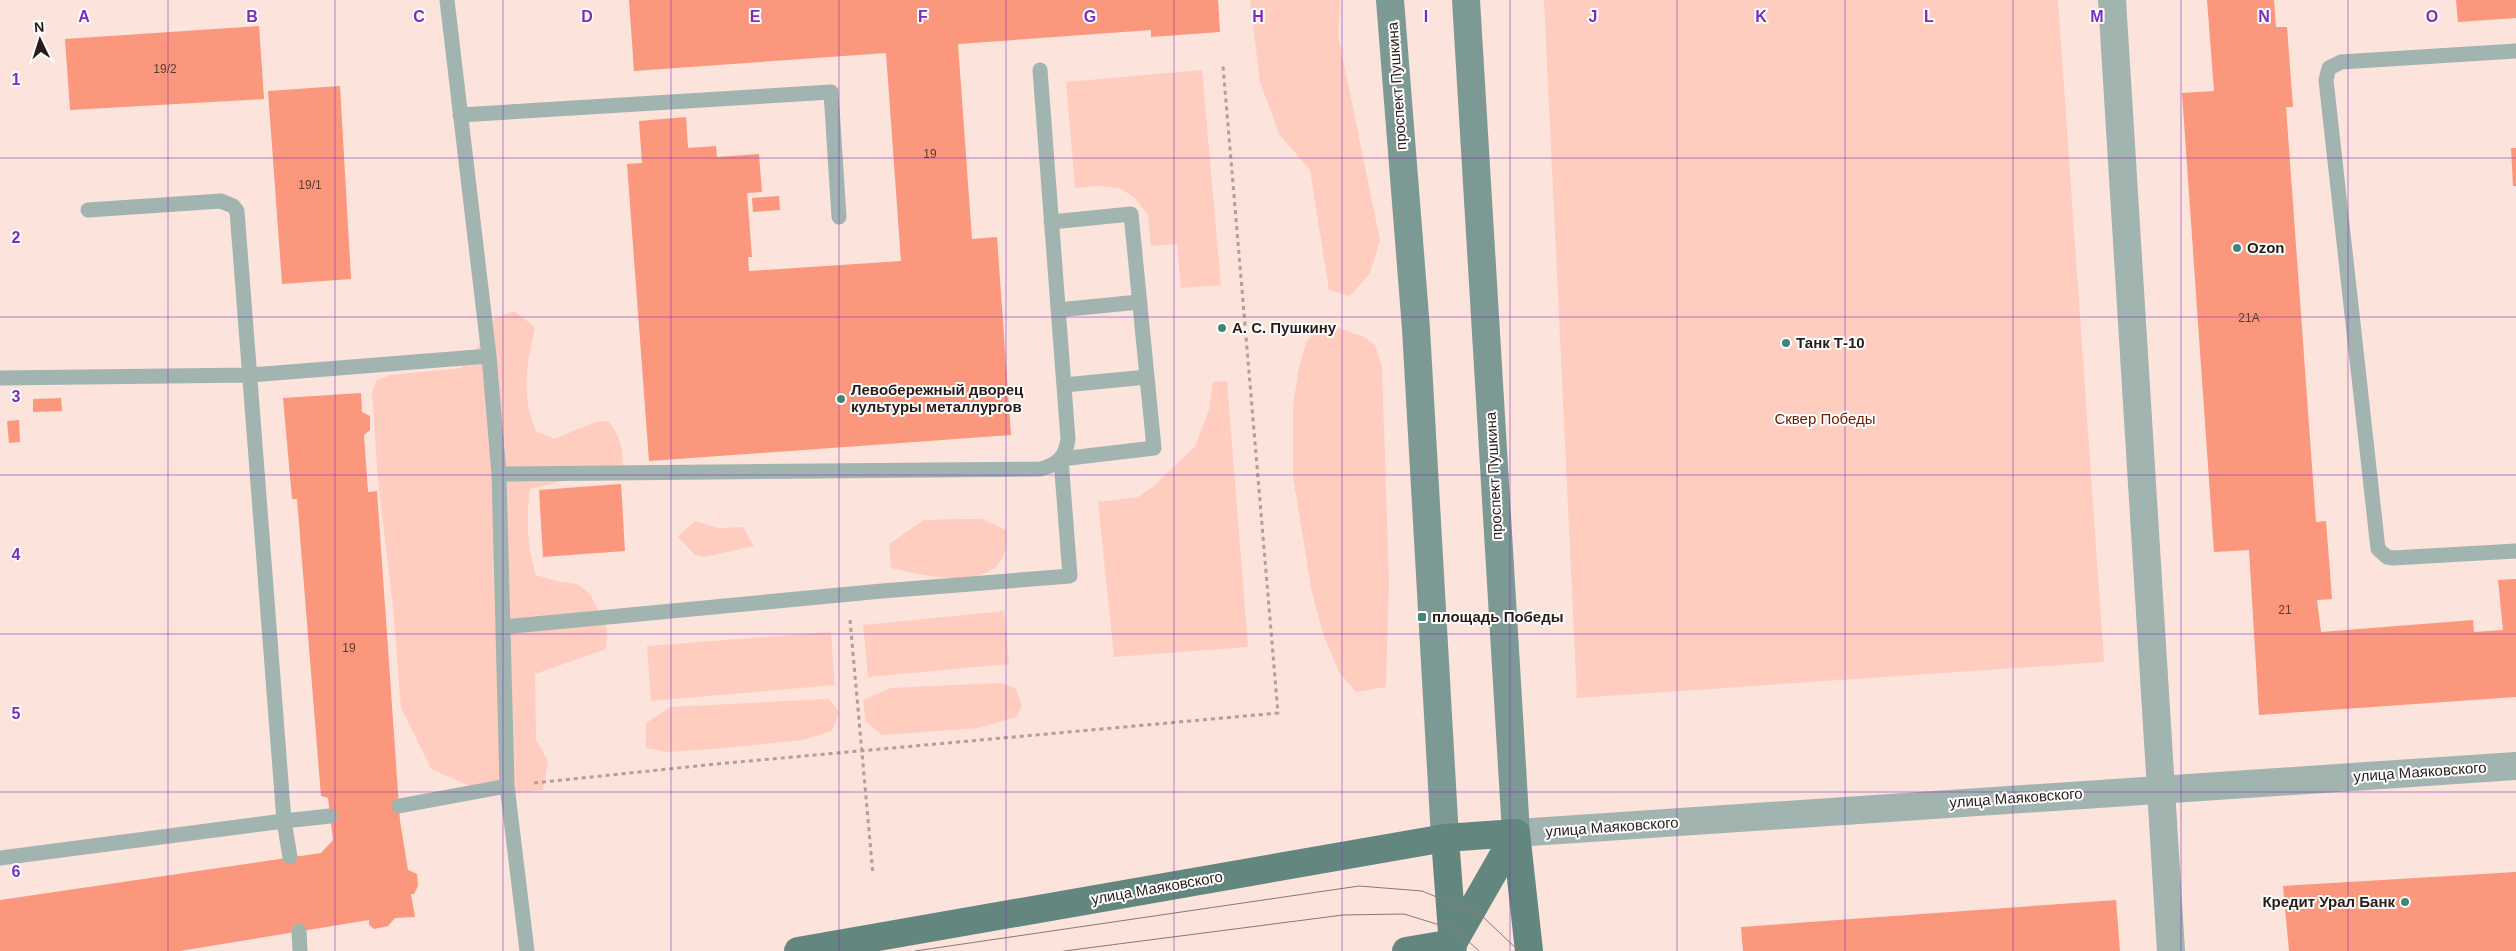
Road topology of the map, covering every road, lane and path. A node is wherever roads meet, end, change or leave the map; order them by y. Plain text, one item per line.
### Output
1 (447, 0) edge
2 (1390, 0) edge
3 (1466, 0) edge
4 (2112, 0) edge
5 (2516, 51) edge
6 (1223, 66) dead end
7 (1040, 70) dead end
8 (460, 115) junction
9 (88, 210) dead end
10 (839, 216) dead end
11 (1051, 222) junction
12 (1139, 302) junction
13 (1058, 310) junction
14 (489, 356) junction
15 (251, 375) junction
16 (1147, 377) junction
17 (0, 378) edge
18 (1064, 384) junction
19 (1061, 459) junction
20 (498, 474) junction
21 (2516, 551) edge
22 (848, 594) junction
23 (503, 627) junction
24 (860, 751) junction
25 (2516, 766) edge
26 (507, 786) junction
27 (2160, 788) junction
28 (399, 806) dead end
29 (330, 816) dead end
30 (284, 821) junction
31 (1516, 833) junction
32 (1445, 838) junction
33 (0, 858) edge
34 (290, 858) dead end
35 (873, 875) dead end
36 (299, 931) dead end
37 (1453, 947) edge
38 (300, 951) edge
39 (527, 951) edge
40 (798, 951) edge
41 (1406, 951) edge
42 (1529, 951) edge
43 (2171, 951) edge

1 - 8 lane
2 - 32 main road, проспект Пушкина
3 - 31 main road, проспект Пушкина
4 - 27 street
5 - 21 lane
6 - 24 path
7 - 11 lane
8 - 10 lane
8 - 14 lane
9 - 15 lane
11 - 12 lane
11 - 13 lane
12 - 13 lane
12 - 16 lane
13 - 18 lane
14 - 15 lane
14 - 20 lane
15 - 17 lane
15 - 30 lane
16 - 18 lane
16 - 19 lane
18 - 19 lane
19 - 20 lane
19 - 22 lane
20 - 23 lane
22 - 23 lane
22 - 24 path
23 - 26 lane
24 - 26 path
24 - 35 path
25 - 27 street, улица Маяковского
26 - 28 lane
26 - 39 lane
27 - 31 street, улица Маяковского
27 - 43 street
29 - 30 lane
30 - 33 lane
30 - 34 lane
31 - 32 main road, улица Маяковского
31 - 37 main road
31 - 42 main road, проспект Пушкина
32 - 37 main road, проспект Пушкина
32 - 40 main road, улица Маяковского
36 - 38 lane
37 - 41 main road

